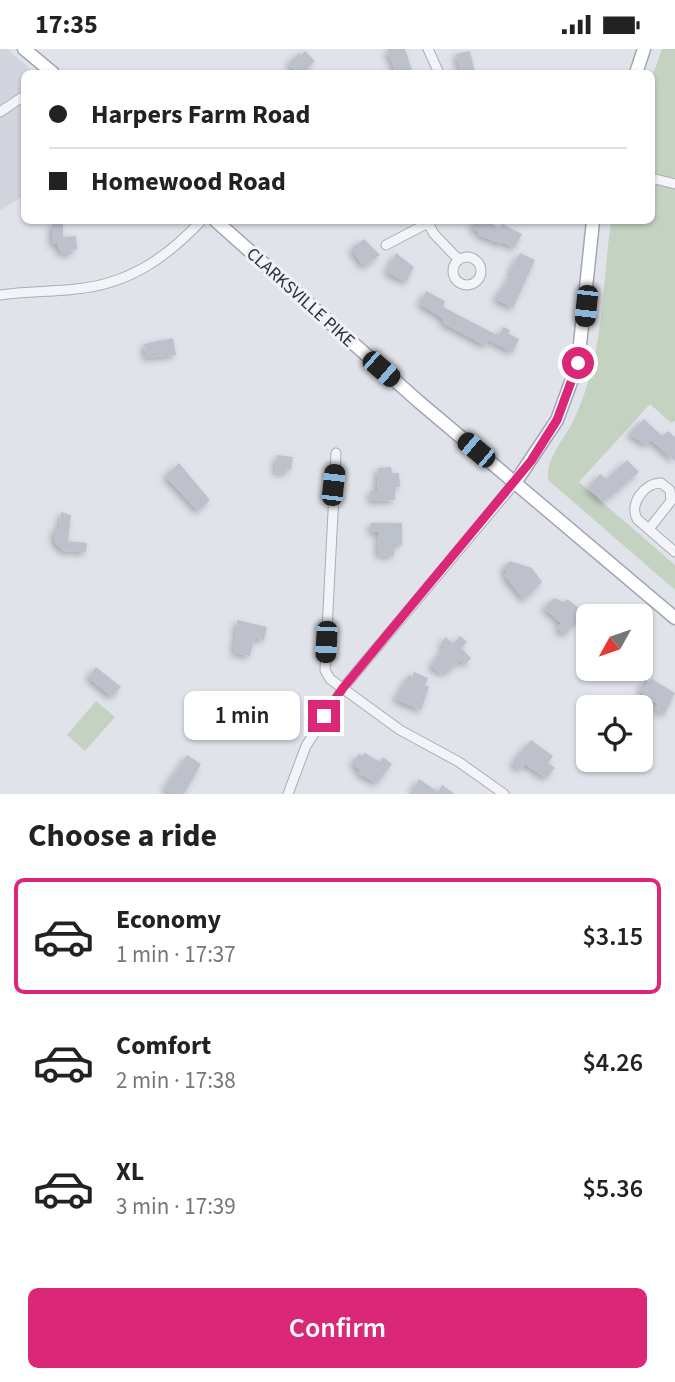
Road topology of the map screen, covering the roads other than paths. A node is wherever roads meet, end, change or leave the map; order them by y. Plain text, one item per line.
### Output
1 (24, 49) edge
2 (428, 49) edge
3 (644, 49) edge
4 (48, 70) edge
5 (438, 70) edge
6 (637, 70) edge
7 (21, 98) edge
8 (0, 112) edge
9 (655, 179) edge
10 (675, 184) edge
11 (198, 224) edge
12 (219, 224) edge
13 (422, 224) edge
14 (429, 224) edge
15 (593, 224) edge
16 (386, 245) dead end
17 (458, 260) dead end
18 (0, 295) edge
19 (336, 453) dead end
20 (515, 483) junction
21 (649, 529) junction
22 (675, 552) edge
23 (675, 618) edge
24 (343, 688) junction
25 (288, 794) edge
26 (504, 794) edge

1 - 4 main road
2 - 5 street
3 - 6 main road
7 - 8 street
9 - 10 street
11 - 18 street
12 - 20 main road, CLARKSVILLE PIKE
13 - 16 street
14 - 17 street
15 - 20 main road
19 - 24 street
20 - 23 main road, CLARKSVILLE PIKE
20 - 24 street
21 - 21 street
21 - 22 street
24 - 25 street
24 - 26 street

